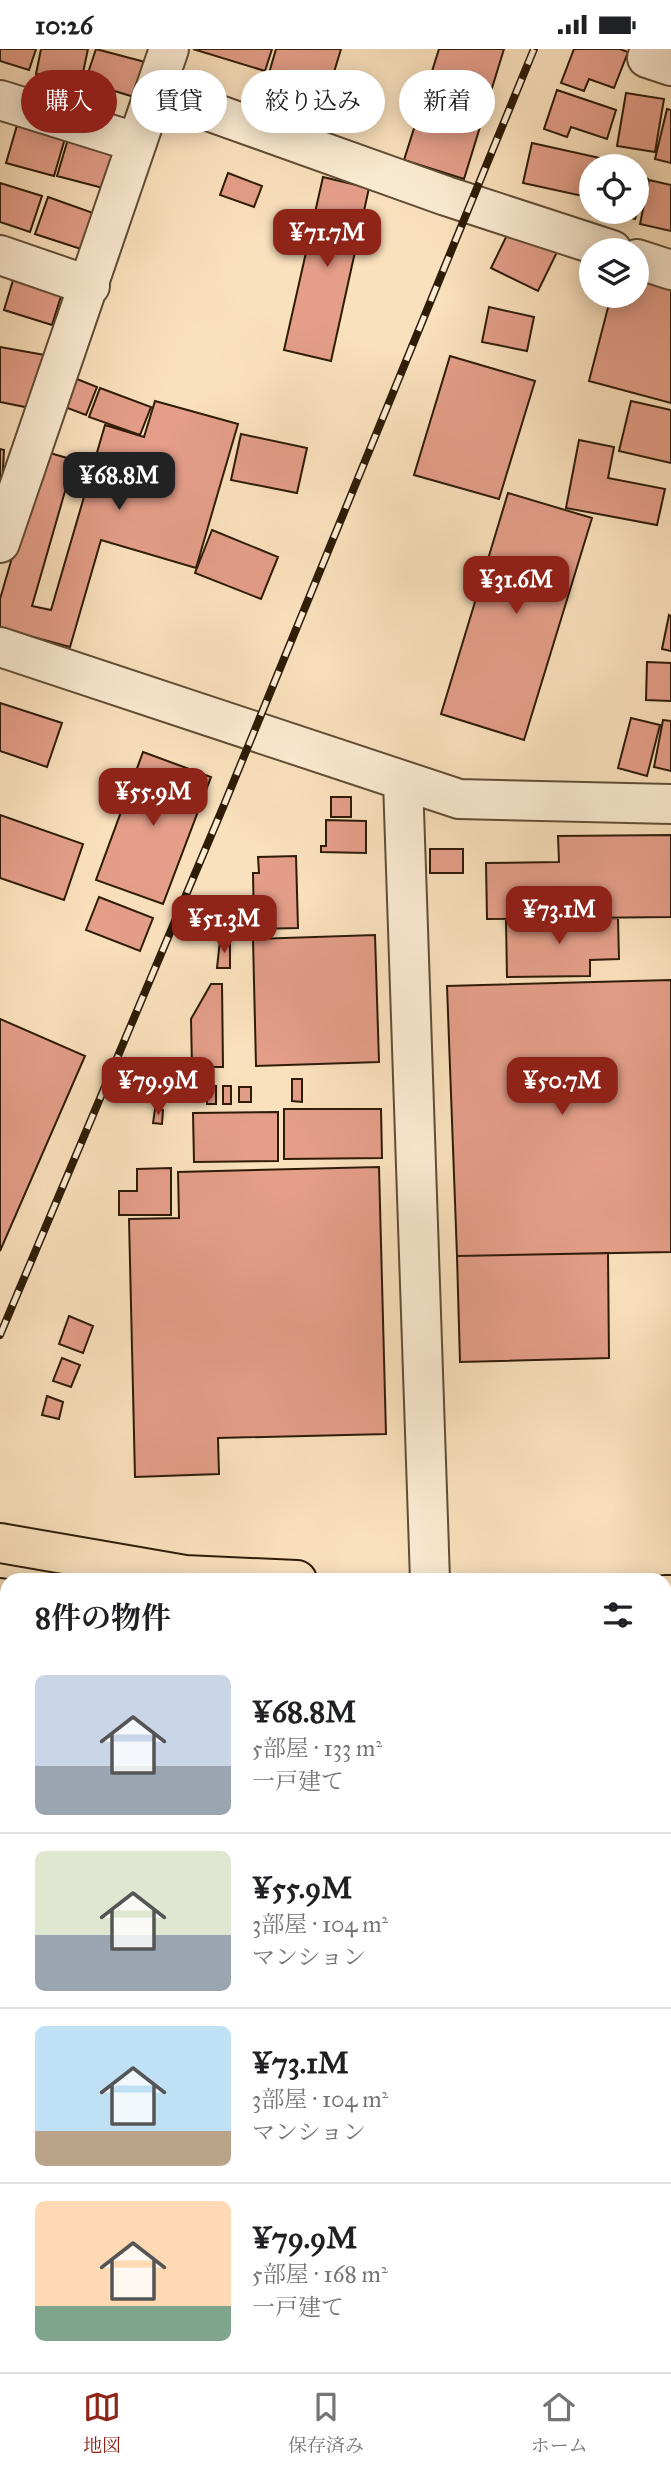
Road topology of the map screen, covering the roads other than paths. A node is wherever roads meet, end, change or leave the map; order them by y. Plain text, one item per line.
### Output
1 (169, 49) edge
2 (651, 49) edge
3 (671, 66) edge
4 (162, 70) edge
5 (2, 109) edge
6 (227, 118) edge
7 (139, 133) edge
8 (135, 142) junction
9 (579, 239) edge
10 (0, 255) edge
11 (649, 262) edge
12 (671, 270) edge
13 (90, 286) junction
14 (0, 543) edge
15 (0, 647) edge
16 (403, 781) junction
17 (671, 804) edge
18 (0, 1542) edge
19 (174, 1573) edge
20 (430, 1573) edge

1 - 4 street
2 - 3 street
5 - 8 street
6 - 9 street
7 - 8 street
8 - 13 street
10 - 13 street
11 - 12 street
13 - 14 street
15 - 16 street
16 - 17 street
16 - 20 street
18 - 19 highway

